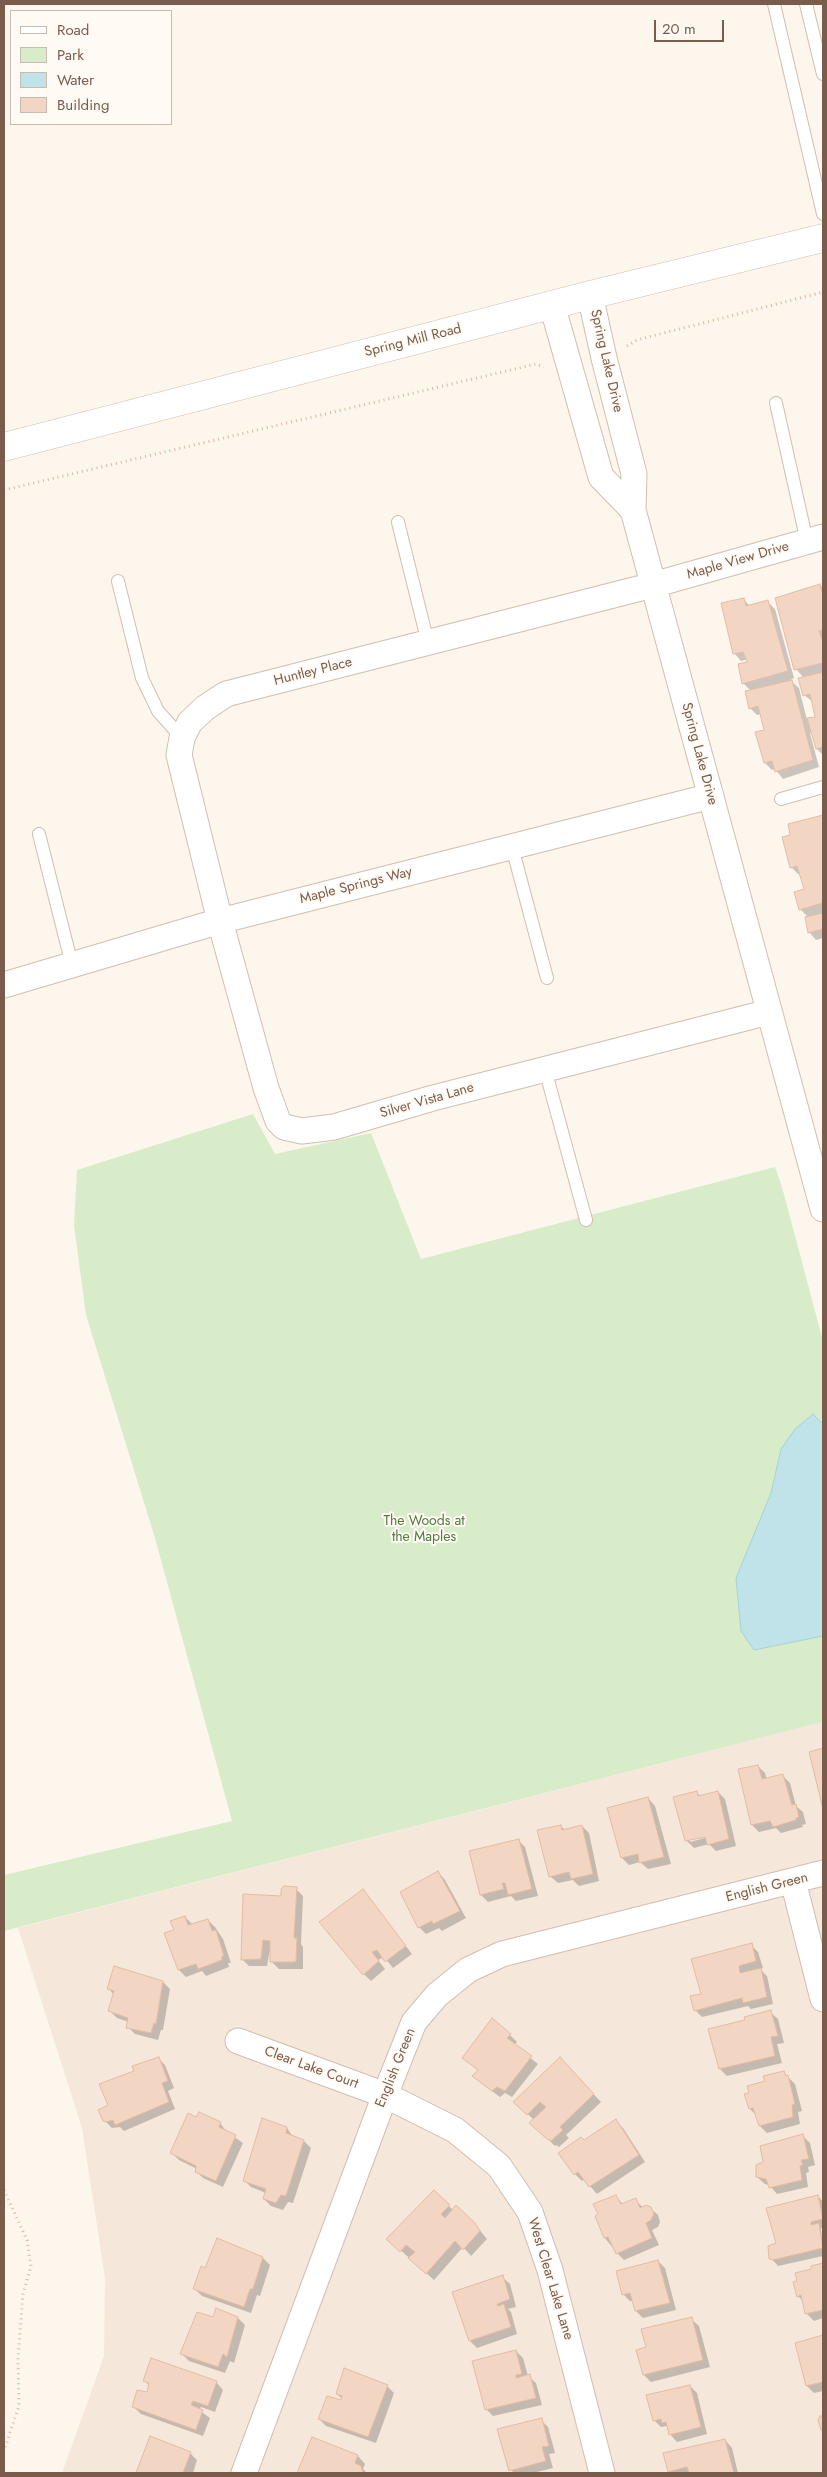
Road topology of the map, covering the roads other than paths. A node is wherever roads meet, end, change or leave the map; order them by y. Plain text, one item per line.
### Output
1 (774, 4) edge
2 (806, 4) edge
3 (823, 74) edge
4 (823, 214) edge
5 (823, 238) edge
6 (590, 295) junction
7 (552, 306) junction
8 (776, 403) dead end
9 (4, 447) edge
10 (632, 510) junction
11 (398, 522) dead end
12 (815, 540) edge
13 (118, 581) dead end
14 (653, 585) junction
15 (428, 643) junction
16 (182, 738) junction
17 (823, 787) edge
18 (711, 796) junction
19 (781, 799) dead end
20 (39, 834) dead end
21 (512, 847) junction
22 (222, 926) junction
23 (72, 965) junction
24 (547, 978) dead end
25 (4, 985) edge
26 (770, 1012) junction
27 (545, 1069) junction
28 (823, 1210) edge
29 (586, 1220) dead end
30 (823, 1873) edge
31 (793, 1881) junction
32 (823, 1999) edge
33 (238, 2040) dead end
34 (385, 2095) junction
35 (244, 2473) edge
36 (602, 2473) edge

1 - 4 lane
2 - 3 lane
5 - 6 street, Spring Mill Road
6 - 7 street, Spring Mill Road
6 - 10 street, Spring Lake Drive
7 - 9 street, Spring Mill Road
7 - 10 street
8 - 12 lane
10 - 14 street, Spring Lake Drive
11 - 15 lane
12 - 14 street, Maple View Drive
13 - 16 lane
14 - 15 street, Huntley Place
14 - 18 street, Spring Lake Drive
15 - 16 street, Huntley Place
16 - 22 street, Huntley Place
17 - 19 lane
18 - 21 street, Maple Springs Way
18 - 26 street, Spring Lake Drive
20 - 23 lane
21 - 22 street, Maple Springs Way
21 - 24 lane
22 - 23 street, Maple Springs Way
22 - 27 street, Silver Vista Lane
23 - 25 street, Maple Springs Way
26 - 27 street, Silver Vista Lane
26 - 28 street, Spring Lake Drive
27 - 29 lane
30 - 31 street, English Green
31 - 32 street
31 - 34 street, English Green
33 - 34 street, Clear Lake Court
34 - 35 street, English Green
34 - 36 street, West Clear Lake Lane

